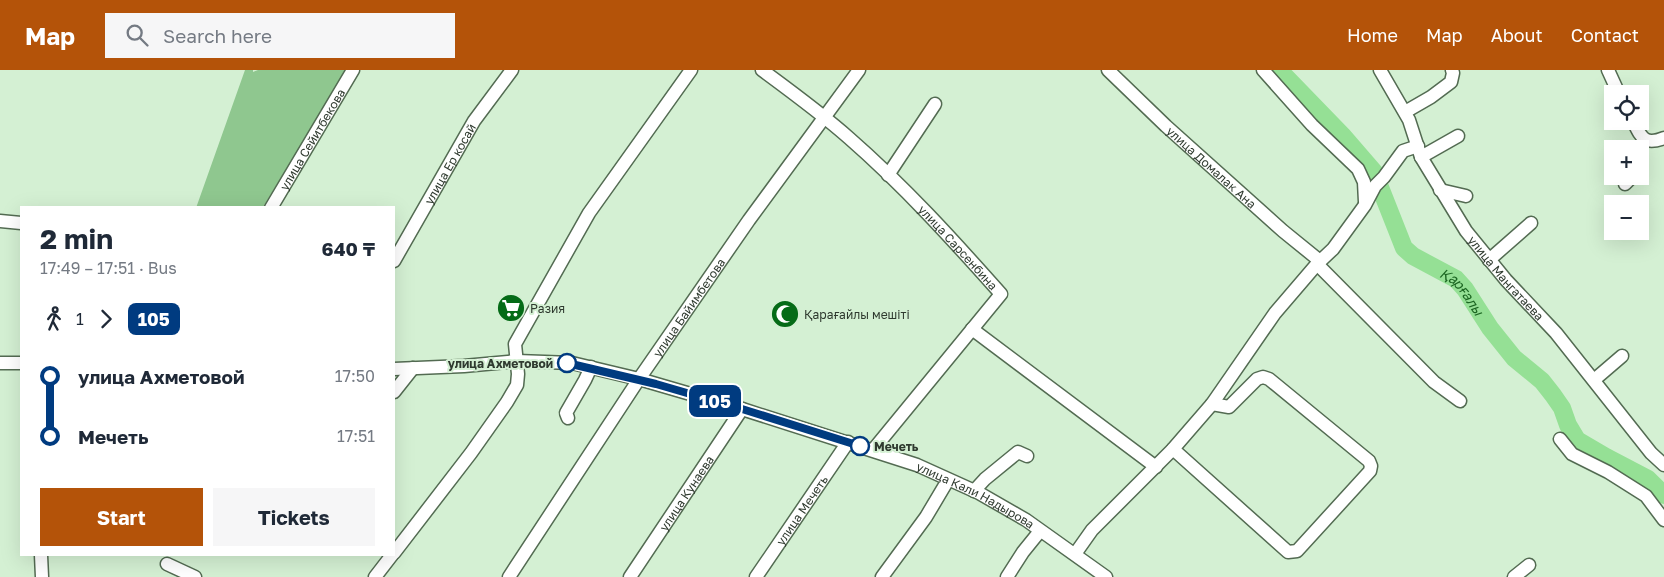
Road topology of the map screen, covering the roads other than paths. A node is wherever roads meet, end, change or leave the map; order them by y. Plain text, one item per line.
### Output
1 (353, 70) edge
2 (512, 70) edge
3 (691, 70) edge
4 (762, 70) edge
5 (859, 70) edge
6 (1108, 70) edge
7 (1263, 70) edge
8 (1380, 70) edge
9 (1452, 70) edge
10 (1608, 70) edge
11 (1616, 85) edge
12 (935, 104) dead end
13 (1405, 112) junction
14 (824, 116) junction
15 (1458, 136) dead end
16 (1664, 138) edge
17 (1649, 143) edge
18 (1419, 151) junction
19 (888, 176) junction
20 (1440, 190) junction
21 (1466, 196) dead end
22 (1365, 205) junction
23 (272, 206) edge
24 (0, 221) edge
25 (1531, 223) dead end
26 (20, 224) edge
27 (395, 259) edge
28 (1490, 260) junction
29 (1319, 263) junction
30 (972, 328) junction
31 (1622, 356) dead end
32 (517, 361) junction
33 (0, 363) edge
34 (20, 364) edge
35 (591, 367) junction
36 (412, 368) junction
37 (395, 369) edge
38 (639, 379) junction
39 (1594, 380) junction
40 (395, 391) edge
41 (1460, 401) dead end
42 (1212, 404) junction
43 (742, 409) junction
44 (568, 418) dead end
45 (1560, 439) dead end
46 (848, 442) junction
47 (1173, 449) junction
48 (873, 450) junction
49 (1027, 456) dead end
50 (1664, 464) edge
51 (1156, 467) junction
52 (948, 480) junction
53 (974, 491) junction
54 (1664, 520) edge
55 (1040, 531) junction
56 (395, 551) edge
57 (1075, 554) junction
58 (40, 556) edge
59 (391, 556) edge
60 (168, 559) edge
61 (1529, 565) dead end
62 (42, 577) edge
63 (166, 577) edge
64 (195, 577) edge
65 (375, 577) edge
66 (509, 577) edge
67 (630, 577) edge
68 (756, 577) edge
69 (882, 577) edge
70 (1007, 577) edge
71 (1106, 577) edge
72 (1514, 577) edge

1 - 23 street, улица Сейитбекова
2 - 27 street, улица Ер косай
3 - 32 street
4 - 14 street, улица Сарсенбина
5 - 14 street, улица Байимбетова
6 - 29 street, улица Домалак Ана
7 - 22 street
8 - 13 street, улица Мангатаева
9 - 13 street
10 - 11 street
12 - 19 street
13 - 18 street, улица Мангатаева
14 - 19 street, улица Сарсенбина
14 - 38 street, улица Байимбетова
15 - 18 street
16 - 17 street
18 - 20 street, улица Мангатаева
18 - 22 street
19 - 30 street, улица Сарсенбина
20 - 21 street
20 - 28 street, улица Мангатаева
22 - 29 street
24 - 26 street
25 - 28 street
28 - 39 street, улица Мангатаева
29 - 41 street, улица Домалак Ана
29 - 42 street
30 - 48 street, улица Сарсенбина
30 - 51 street
31 - 39 street
32 - 35 street, улица Кали Надырова
32 - 36 street, улица Кали Надырова
32 - 56 street
33 - 34 street
35 - 38 street, улица Кали Надырова
35 - 44 street
36 - 37 street, улица Кали Надырова
36 - 40 street
38 - 43 street, улица Кали Надырова
38 - 66 street, улица Байимбетова
39 - 50 street, улица Мангатаева
42 - 47 street
42 - 47 street
43 - 46 street, улица Кали Надырова
43 - 67 street, улица Кунаева
45 - 54 street
46 - 48 street, улица Кали Надырова
46 - 68 street, улица Мечеть
47 - 51 street
48 - 52 street, улица Кали Надырова
49 - 53 street
51 - 57 street
52 - 53 street, улица Кали Надырова
52 - 69 street
53 - 55 street, улица Кали Надырова
55 - 57 street, улица Кали Надырова
55 - 70 street
57 - 71 street, улица Кали Надырова
58 - 62 street
59 - 65 street
60 - 63 street
60 - 64 street
61 - 72 street

